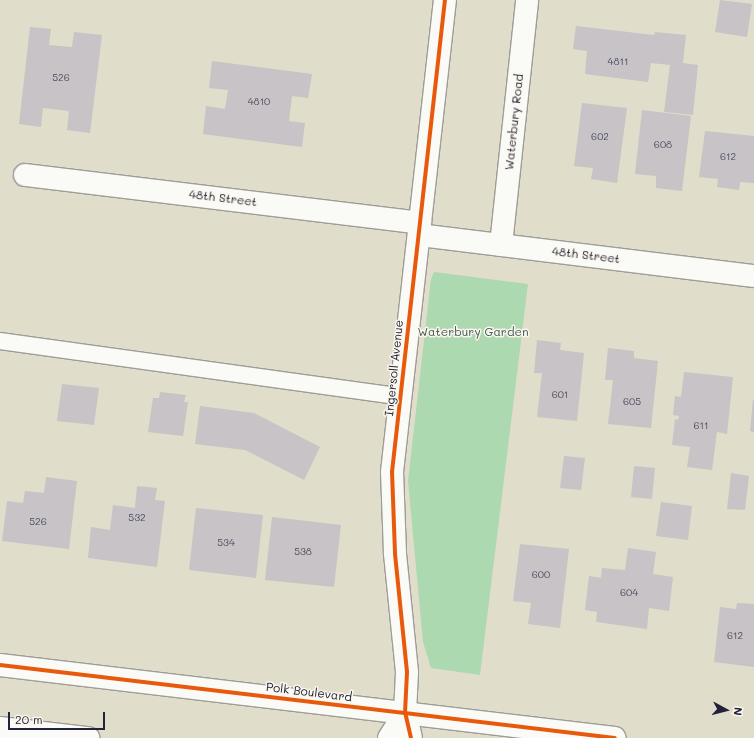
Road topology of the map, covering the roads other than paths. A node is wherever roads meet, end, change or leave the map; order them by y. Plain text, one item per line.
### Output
1 (445, 0) edge
2 (527, 0) edge
3 (25, 174) dead end
4 (420, 229) junction
5 (502, 245) junction
6 (754, 276) edge
7 (0, 340) edge
8 (401, 397) junction
9 (0, 666) edge
10 (405, 713) junction
11 (0, 728) edge
12 (88, 738) edge
13 (389, 738) edge
14 (411, 738) edge
15 (615, 738) edge

1 - 4 street, Ingersoll Avenue
2 - 5 street, Waterbury Road
3 - 4 street, 48th Street
4 - 5 street, 48th Street
4 - 8 street, Ingersoll Avenue
5 - 6 street, 48th Street
7 - 8 lane
8 - 10 street, Ingersoll Avenue
9 - 10 street, Polk Boulevard
10 - 13 street, Ingersoll Avenue
10 - 14 street, Ingersoll Avenue
10 - 15 street, Polk Boulevard
11 - 12 street

